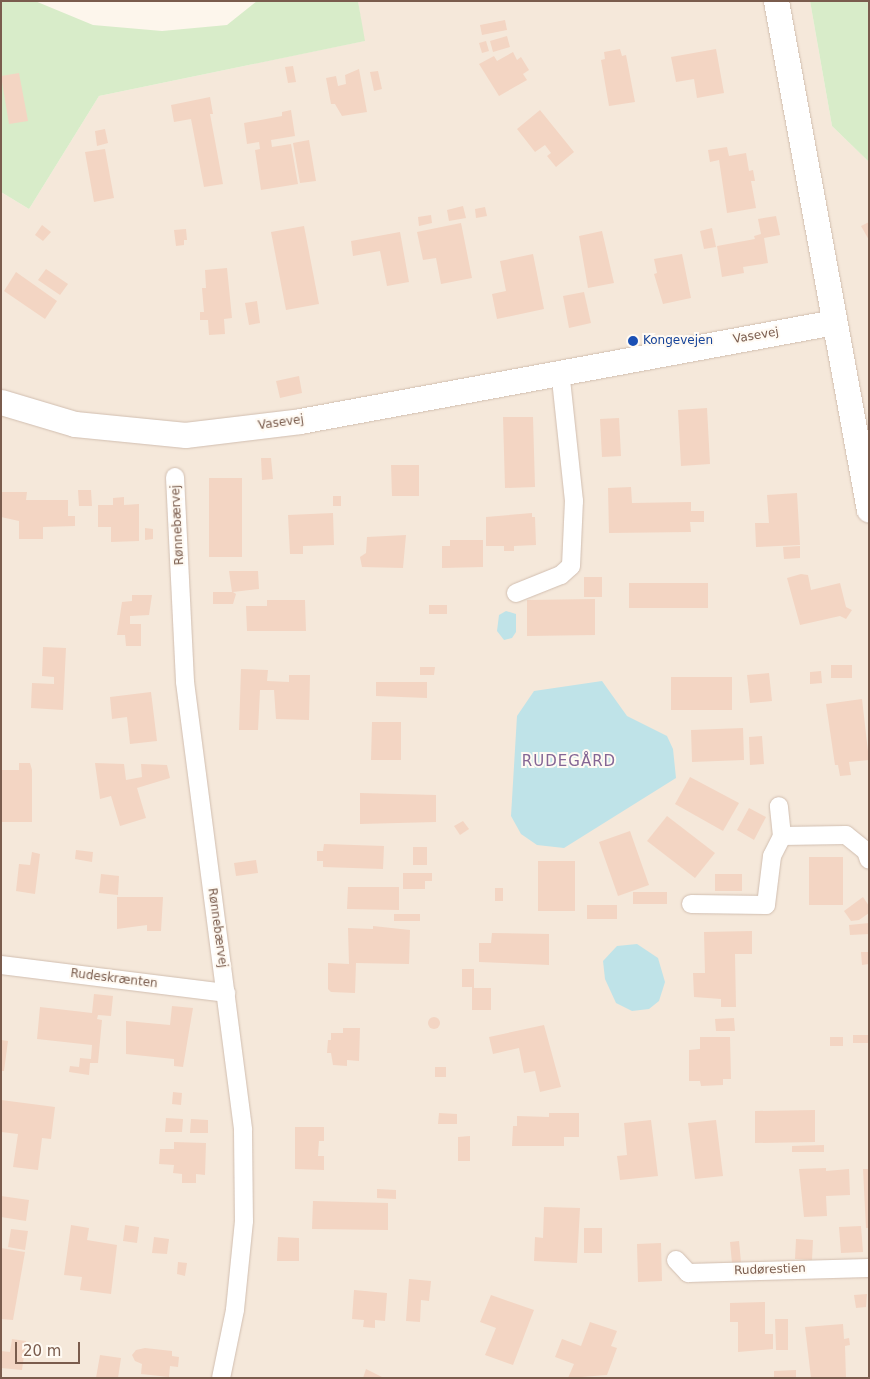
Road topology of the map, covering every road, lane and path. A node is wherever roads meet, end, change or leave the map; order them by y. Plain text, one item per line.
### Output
1 (776, 1) edge
2 (834, 322) junction
3 (560, 371) junction
4 (1, 402) edge
5 (176, 477) dead end
6 (869, 510) edge
7 (516, 593) dead end
8 (778, 806) dead end
9 (782, 836) junction
10 (869, 860) edge
11 (690, 904) dead end
12 (1, 965) edge
13 (226, 993) junction
14 (676, 1260) dead end
15 (869, 1268) edge
16 (221, 1378) edge

1 - 2 street
2 - 3 street, Vasevej
2 - 6 street
3 - 4 street, Vasevej
3 - 7 street
5 - 13 street, Rønnebærvej
8 - 9 street
9 - 10 street
9 - 11 street
12 - 13 street, Rudeskrænten
13 - 16 street, Rønnebærvej
14 - 15 street, Rudørestien

